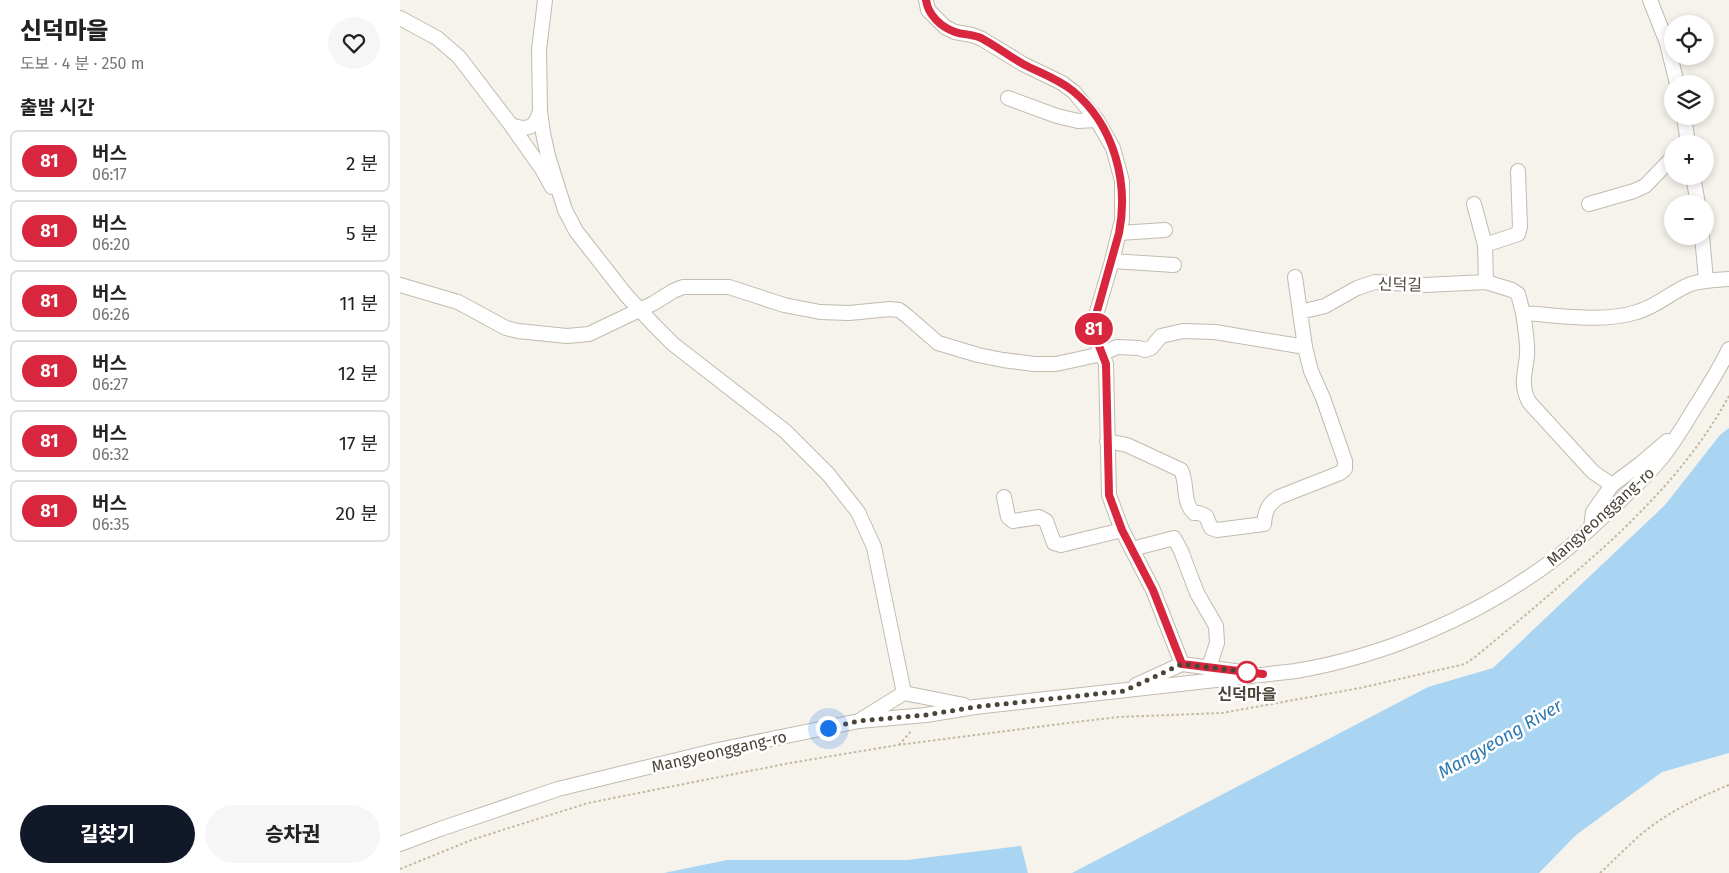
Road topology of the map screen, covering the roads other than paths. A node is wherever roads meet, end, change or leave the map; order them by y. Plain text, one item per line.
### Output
1 (545, 0) edge
2 (926, 0) edge
3 (1650, 0) edge
4 (400, 18) edge
5 (1675, 75) edge
6 (1008, 98) dead end
7 (540, 110) junction
8 (1098, 120) junction
9 (511, 125) junction
10 (1664, 166) edge
11 (1518, 172) dead end
12 (1474, 204) dead end
13 (1589, 204) dead end
14 (565, 210) junction
15 (1165, 230) dead end
16 (1119, 233) junction
17 (1485, 245) junction
18 (1703, 245) edge
19 (1112, 262) junction
20 (1174, 266) dead end
21 (1295, 277) dead end
22 (1729, 279) edge
23 (1706, 280) junction
24 (1486, 282) junction
25 (400, 285) edge
26 (639, 310) junction
27 (1300, 312) junction
28 (1523, 313) junction
29 (1305, 347) junction
30 (1729, 349) edge
31 (1102, 354) junction
32 (1682, 428) junction
33 (1107, 441) junction
34 (1612, 485) junction
35 (1004, 497) dead end
36 (1591, 528) junction
37 (1122, 530) junction
38 (1132, 549) junction
39 (1182, 664) junction
40 (1209, 668) junction
41 (1263, 674) junction
42 (1124, 691) junction
43 (904, 693) junction
44 (975, 707) junction
45 (859, 721) junction
46 (400, 844) edge

1 - 7 street
2 - 8 street
3 - 5 street
4 - 9 street
6 - 8 street
7 - 9 street
7 - 14 street
8 - 16 street
9 - 14 street
10 - 13 street
11 - 17 street
12 - 17 street
14 - 26 street
15 - 16 street
16 - 19 street
17 - 24 street
18 - 23 street
19 - 20 street
19 - 31 street
21 - 27 street
22 - 23 street
23 - 28 street
24 - 27 street, 신덕길
24 - 28 street, 신덕길
25 - 26 street
26 - 31 street
26 - 43 street
27 - 29 street
28 - 34 street
29 - 31 street
29 - 33 street
30 - 32 street, Mangyeonggang-ro
31 - 33 street
32 - 34 street
32 - 36 street, Mangyeonggang-ro
33 - 37 street
34 - 36 street
35 - 37 street
36 - 41 street, Mangyeonggang-ro
37 - 38 street
38 - 39 street
38 - 40 street
39 - 40 street
39 - 42 street
40 - 41 street
41 - 42 street, Mangyeonggang-ro
42 - 44 street, Mangyeonggang-ro
43 - 44 street
43 - 45 street
44 - 45 street, Mangyeonggang-ro
45 - 46 street, Mangyeonggang-ro

